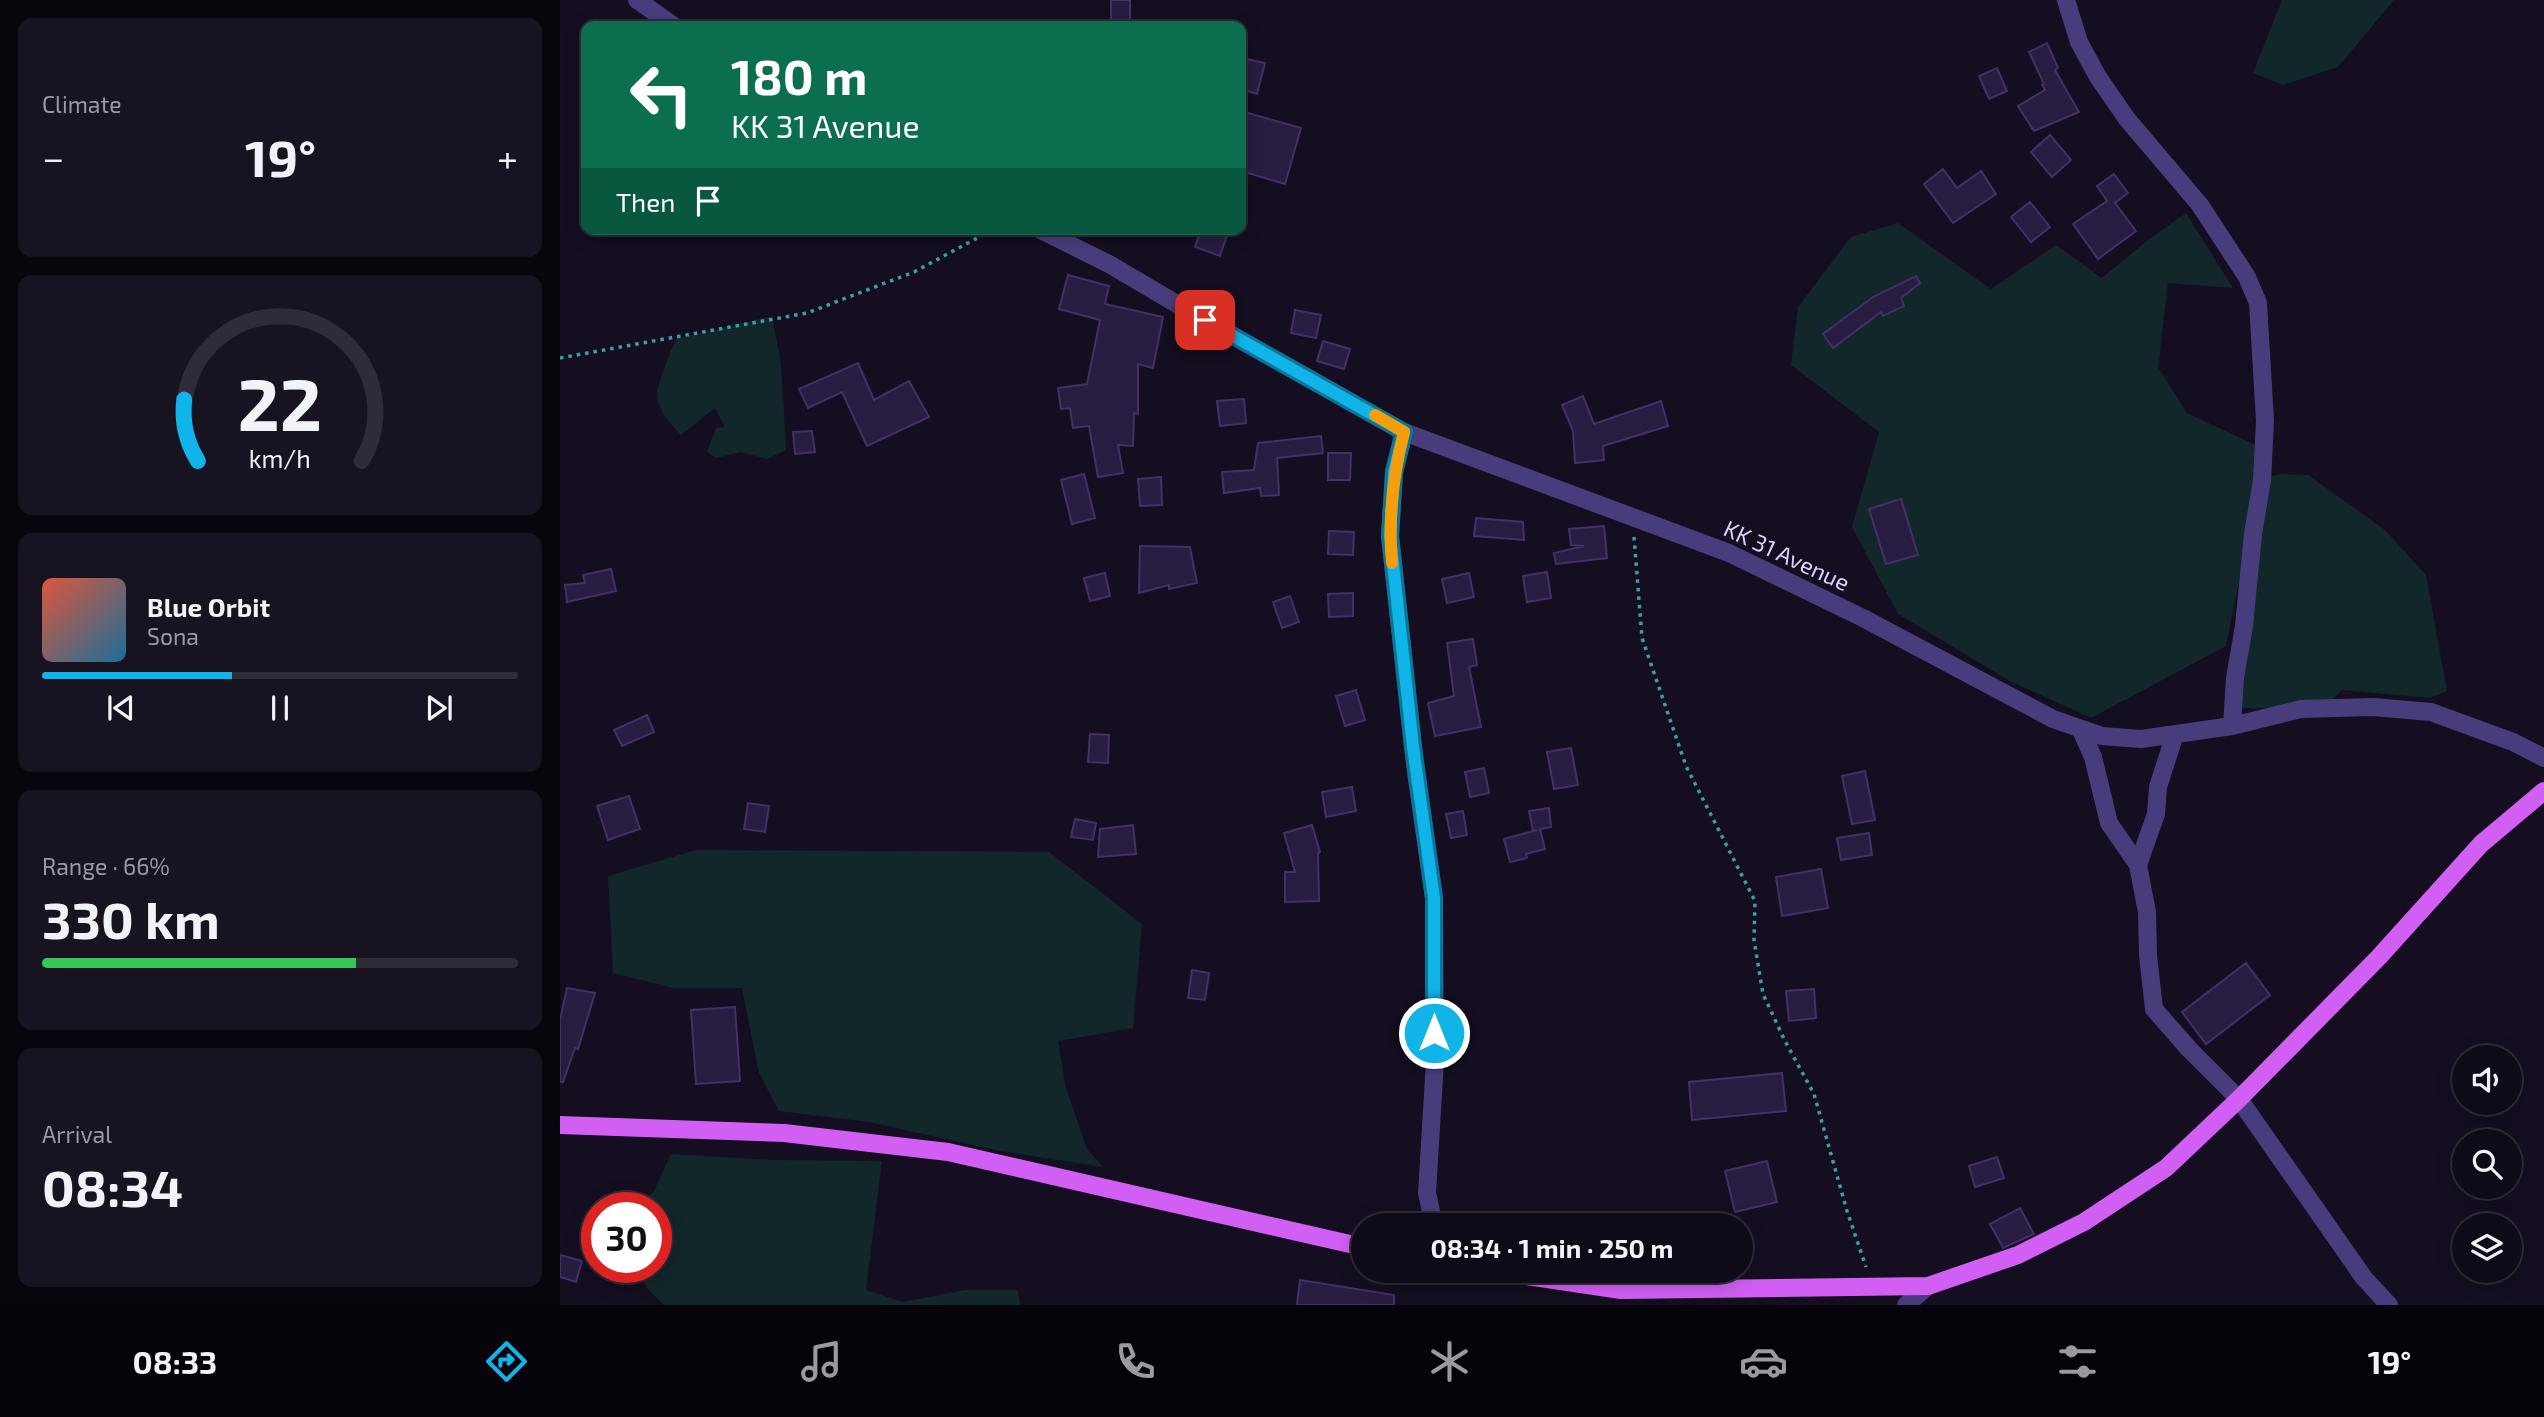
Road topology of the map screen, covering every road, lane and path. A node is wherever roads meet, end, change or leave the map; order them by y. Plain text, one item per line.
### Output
1 (637, 0) edge
2 (2066, 0) edge
3 (667, 21) edge
4 (983, 235) edge
5 (1052, 235) edge
6 (560, 358) edge
7 (1404, 432) junction
8 (1633, 517) junction
9 (2232, 726) junction
10 (2081, 730) junction
11 (2175, 734) junction
12 (2544, 758) edge
13 (2544, 792) edge
14 (2138, 865) junction
15 (2239, 1099) junction
16 (560, 1125) edge
17 (1431, 1213) edge
18 (1351, 1244) edge
19 (1574, 1283) edge
20 (1874, 1286) junction
21 (1928, 1286) junction
22 (1906, 1305) edge
23 (2389, 1305) edge

1 - 3 street
2 - 9 street
4 - 6 path
5 - 7 street, KK 31 Avenue
7 - 8 street, KK 31 Avenue
7 - 17 street
8 - 10 street, KK 31 Avenue
8 - 20 path
9 - 11 street, KK 31 Avenue
9 - 12 street, KK 31 Avenue
10 - 11 street, KK 31 Avenue
10 - 14 street
11 - 14 street
13 - 15 main road
14 - 15 street
15 - 21 main road
15 - 23 street
16 - 18 main road
19 - 20 main road
20 - 21 main road
21 - 22 street

